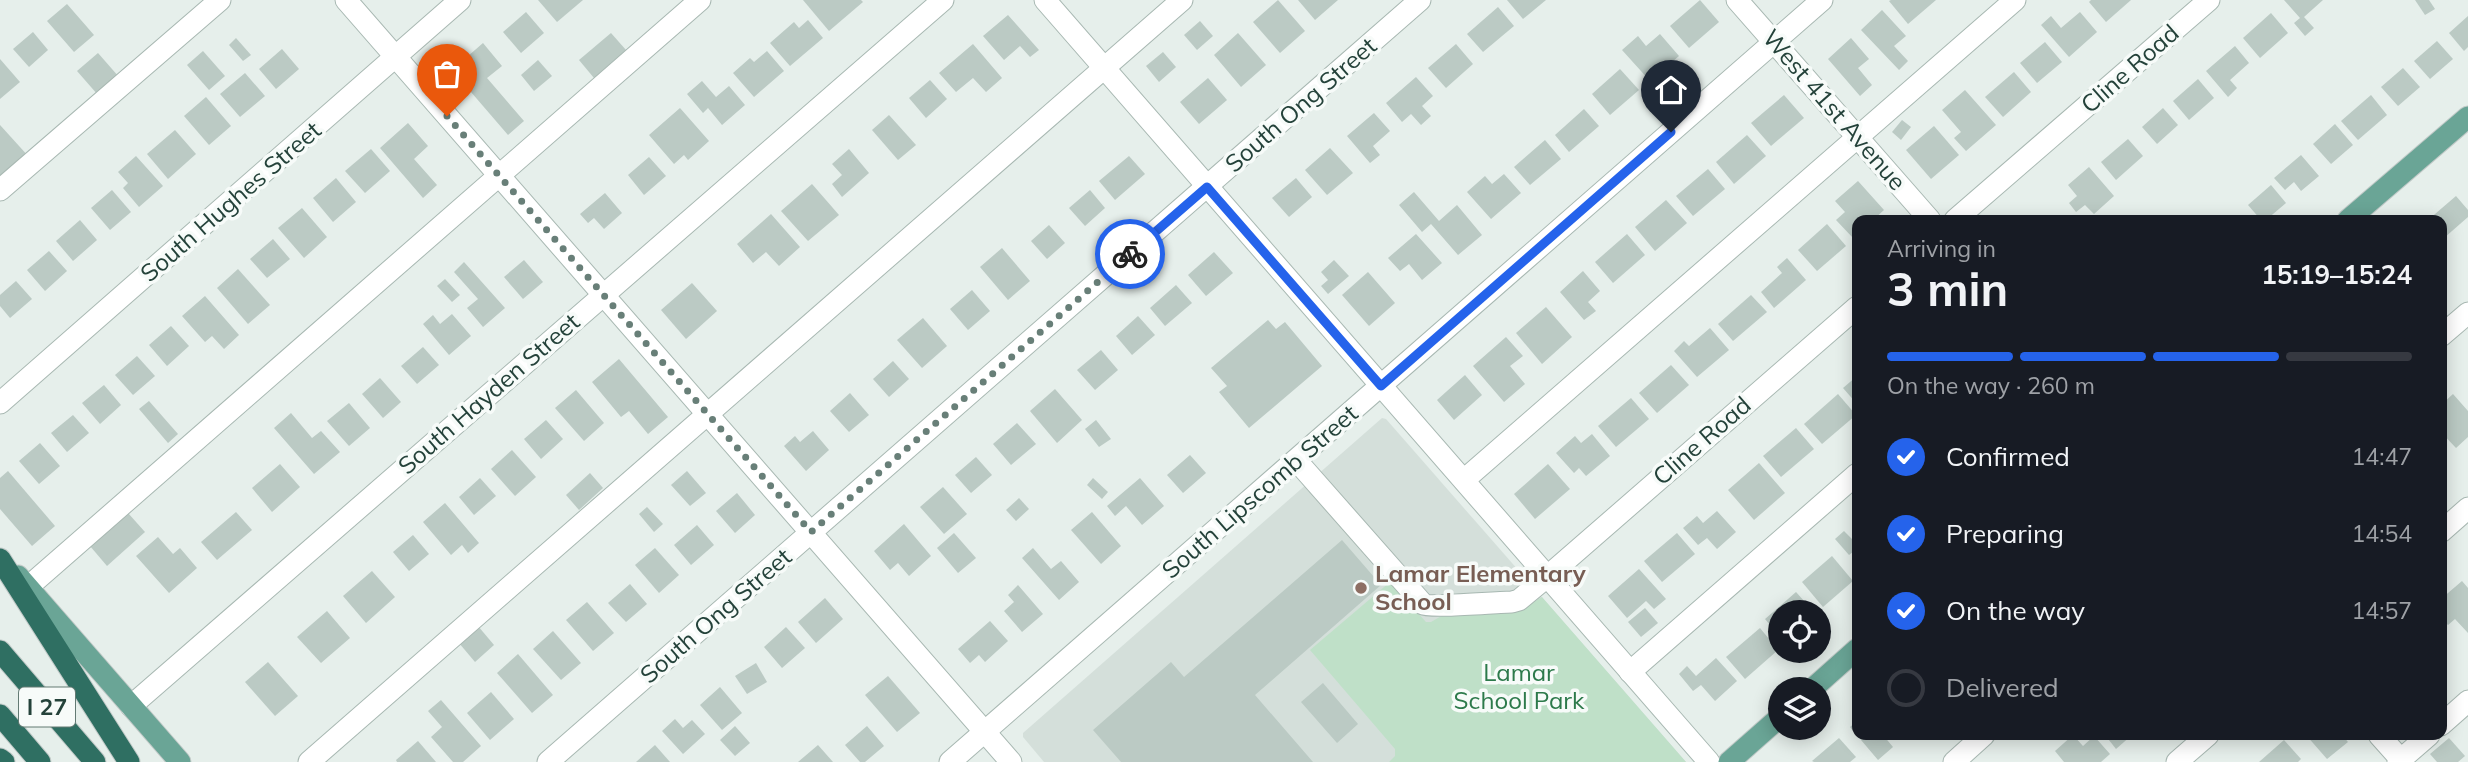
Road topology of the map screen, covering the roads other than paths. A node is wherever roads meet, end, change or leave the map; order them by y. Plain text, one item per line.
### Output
1 (220, 0) edge
2 (346, 0) edge
3 (460, 0) edge
4 (700, 0) edge
5 (943, 0) edge
6 (1045, 0) edge
7 (1182, 0) edge
8 (1420, 0) edge
9 (1737, 0) edge
10 (1822, 0) edge
11 (2015, 0) edge
12 (2209, 0) edge
13 (1774, 42) junction
14 (395, 57) junction
15 (1104, 68) junction
16 (2468, 117) edge
17 (1857, 136) junction
18 (500, 175) junction
19 (1207, 187) junction
20 (0, 190) edge
21 (1926, 215) edge
22 (1961, 215) edge
23 (2354, 215) edge
24 (604, 294) junction
25 (1852, 311) edge
26 (2468, 313) edge
27 (2447, 331) edge
28 (1381, 386) junction
29 (0, 402) edge
30 (708, 414) junction
31 (1296, 460) junction
32 (1852, 478) edge
33 (1464, 480) junction
34 (2468, 508) edge
35 (2447, 527) edge
36 (811, 532) junction
37 (0, 558) edge
38 (1548, 576) junction
39 (28, 587) junction
40 (0, 651) edge
41 (1852, 653) edge
42 (1630, 672) junction
43 (1826, 677) edge
44 (2468, 701) edge
45 (131, 706) junction
46 (0, 715) edge
47 (2447, 720) edge
48 (1768, 728) edge
49 (985, 732) junction
50 (1978, 740) edge
51 (2202, 740) edge
52 (2383, 740) edge
53 (2424, 740) edge
54 (2401, 761) edge
55 (40, 762) edge
56 (95, 762) edge
57 (129, 762) edge
58 (180, 762) edge
59 (309, 762) edge
60 (548, 762) edge
61 (950, 762) edge
62 (1011, 762) edge
63 (1709, 762) edge
64 (1729, 762) edge
65 (1954, 762) edge
66 (2176, 762) edge

1 - 20 street
2 - 14 street
3 - 14 street, South Hughes Street
4 - 18 street
5 - 24 street, South Hayden Street
6 - 15 street
7 - 15 street
8 - 19 street, South Ong Street
9 - 13 street, West 41st Avenue
10 - 13 street, South Lipscomb Street
11 - 17 street
12 - 22 street, Cline Road
13 - 17 street, West 41st Avenue
13 - 28 street, South Lipscomb Street
14 - 18 street
14 - 29 street, South Hughes Street
15 - 19 street
15 - 30 street
16 - 23 main road
17 - 21 street, West 41st Avenue
17 - 33 street
18 - 24 street
18 - 39 street
19 - 28 street
19 - 36 street, South Ong Street
24 - 30 street
24 - 45 street, South Hayden Street
25 - 38 street, Cline Road
26 - 27 street
28 - 31 street, South Lipscomb Street
28 - 33 street
30 - 36 street
30 - 59 street
31 - 38 street, Cline Road
31 - 49 street, South Lipscomb Street
32 - 42 street
33 - 38 street
34 - 35 street
36 - 49 street
36 - 60 street, South Ong Street
37 - 39 main road
37 - 57 highway
38 - 42 street
39 - 45 main road
40 - 56 highway, I 27
41 - 43 main road
42 - 63 street
44 - 47 street
45 - 58 main road
46 - 55 highway, I 27
48 - 64 main road
49 - 61 street, South Lipscomb Street
49 - 62 street
50 - 65 street
51 - 66 street
52 - 54 street
53 - 54 street

